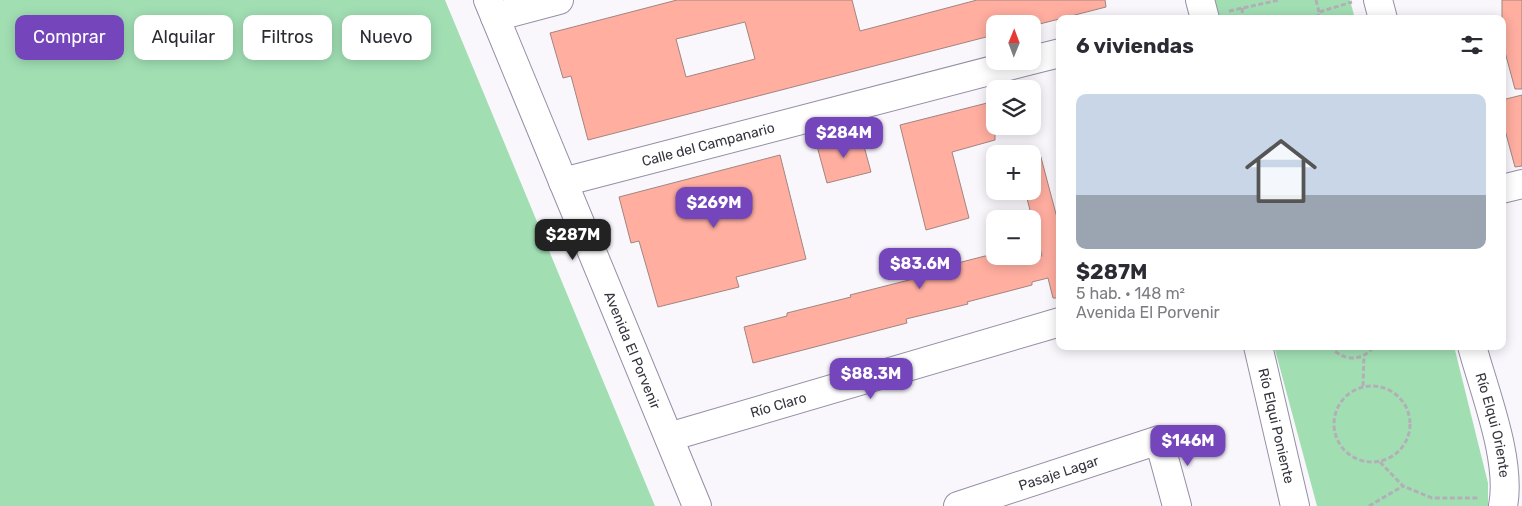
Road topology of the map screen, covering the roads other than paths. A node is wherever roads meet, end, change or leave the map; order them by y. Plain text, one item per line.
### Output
1 (559, 0) edge
2 (1367, 1) edge
3 (491, 8) edge
4 (1380, 15) edge
5 (1056, 54) edge
6 (1041, 58) edge
7 (993, 70) edge
8 (563, 182) junction
9 (1522, 184) edge
10 (1506, 189) edge
11 (1056, 323) edge
12 (1259, 350) edge
13 (1473, 350) edge
14 (669, 437) junction
15 (1504, 502) edge
16 (697, 506) edge
17 (958, 506) edge
18 (1177, 506) edge
19 (1295, 506) edge

1 - 3 street
2 - 4 street
3 - 8 street, Avenida El Porvenir
5 - 6 street
7 - 8 street, Calle del Campanario
8 - 14 street, Avenida El Porvenir
9 - 10 street
11 - 14 street, Río Claro
12 - 19 street, Río Elqui Poniente
13 - 15 street, Río Elqui Oriente
14 - 16 street, Avenida El Porvenir
17 - 18 street, Pasaje Lagar

